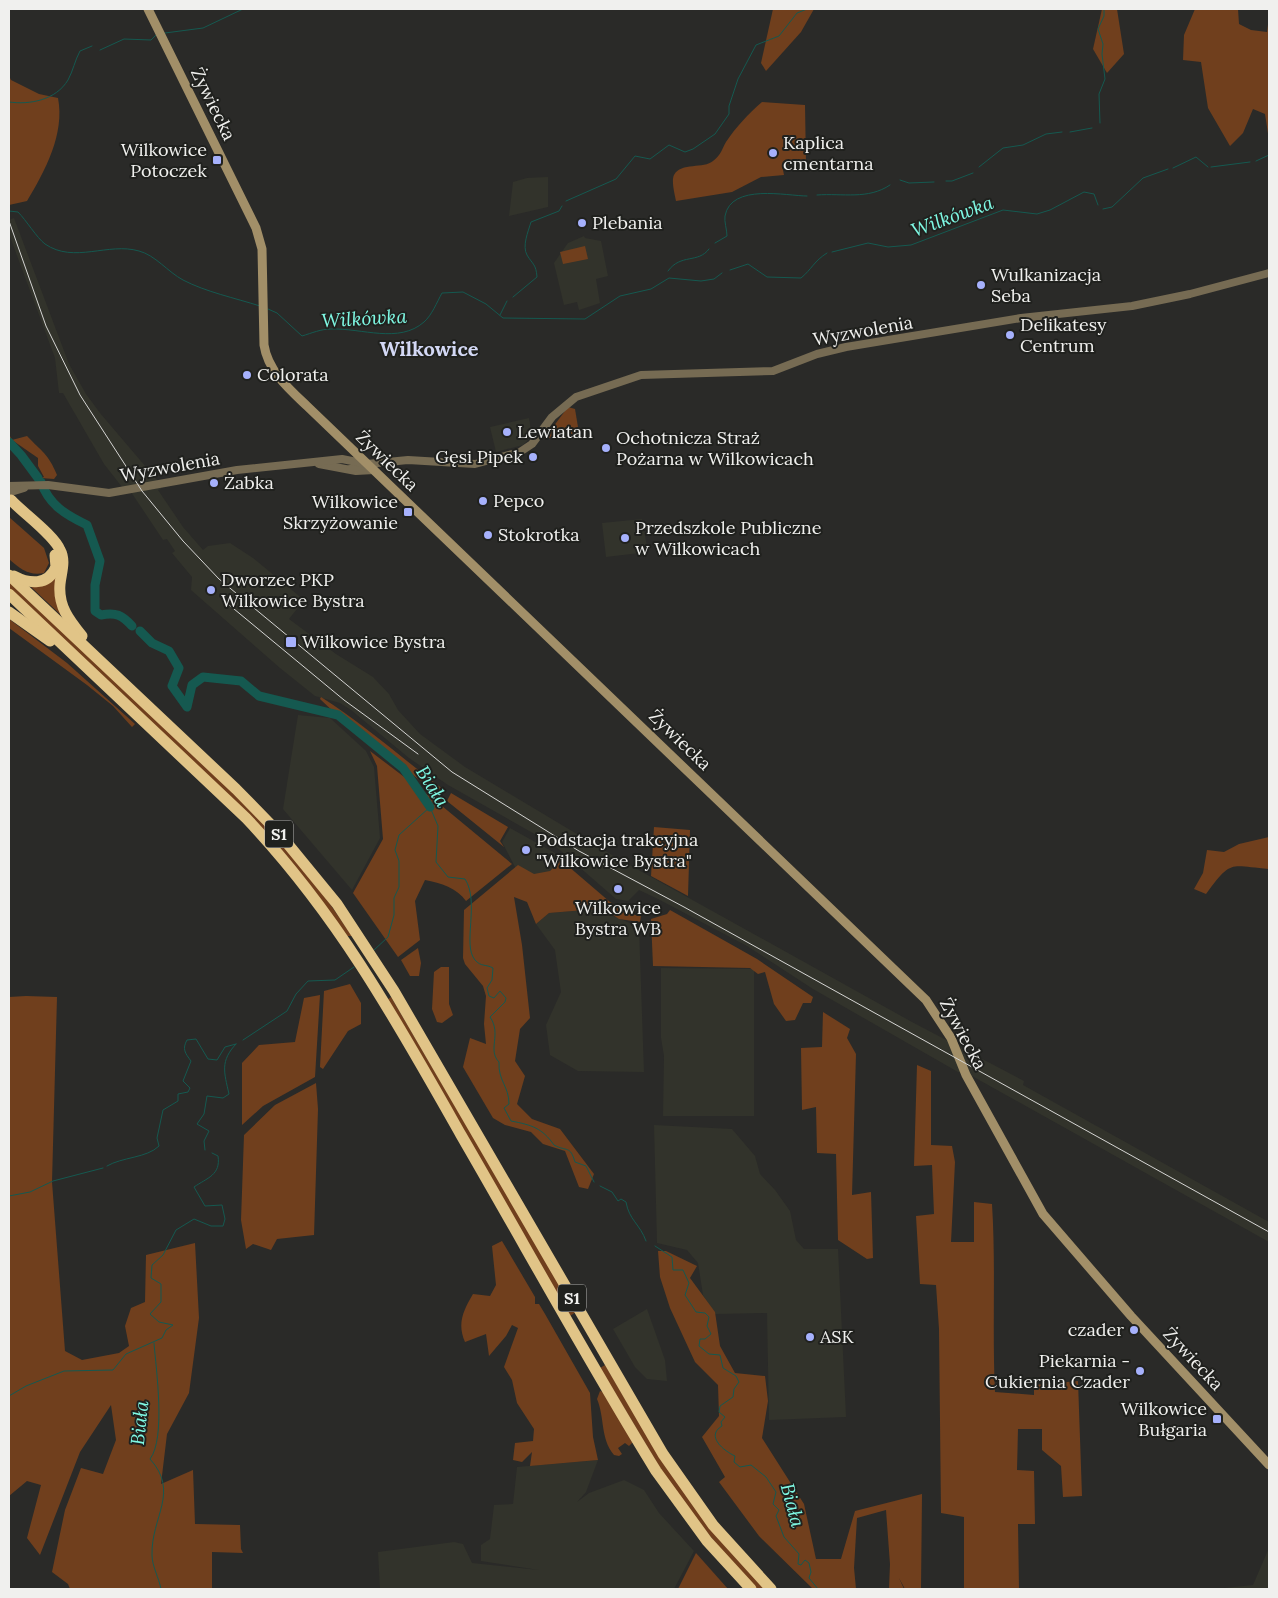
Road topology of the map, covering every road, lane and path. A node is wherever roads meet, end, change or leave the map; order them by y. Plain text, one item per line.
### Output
1 (148, 9) edge
2 (1269, 273) edge
3 (347, 445) junction
4 (342, 459) junction
5 (309, 463) junction
6 (371, 467) junction
7 (10, 496) edge
8 (9, 574) edge
9 (9, 594) edge
10 (9, 612) edge
11 (82, 662) junction
12 (105, 665) junction
13 (1269, 1465) edge
14 (751, 1589) edge
15 (771, 1589) edge

1 - 3 main road, Żywiecka
2 - 6 street, Wyzwolenia
3 - 4 street
3 - 6 main road, Żywiecka
4 - 5 street, Wyzwolenia
4 - 6 street, Wyzwolenia
5 - 6 street, Wyzwolenia
5 - 7 street, Wyzwolenia
6 - 13 main road, Żywiecka
7 - 8 highway
7 - 12 highway
8 - 12 highway, S1
9 - 11 highway, S1
10 - 11 highway
11 - 14 highway, S1
12 - 15 highway, S1

